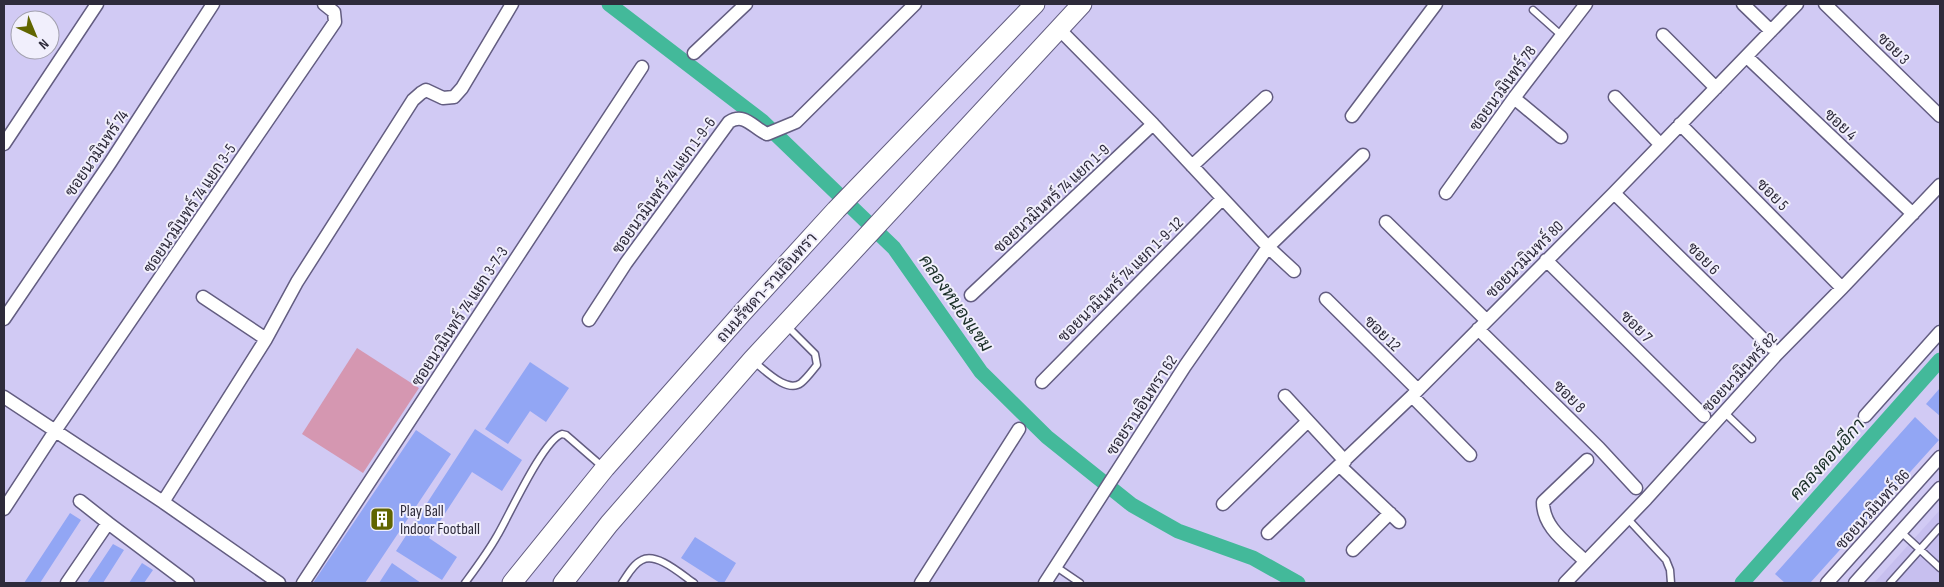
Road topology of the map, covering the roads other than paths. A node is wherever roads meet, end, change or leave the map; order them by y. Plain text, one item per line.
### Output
1 (97, 4) edge
2 (213, 4) edge
3 (324, 4) edge
4 (512, 4) edge
5 (746, 4) edge
6 (915, 4) edge
7 (1035, 4) edge
8 (1082, 4) edge
9 (1436, 4) edge
10 (1586, 4) edge
11 (1743, 4) edge
12 (1797, 4) edge
13 (1825, 4) edge
14 (1533, 10) dead end
15 (1059, 29) junction
16 (1771, 31) junction
17 (1664, 35) dead end
18 (1561, 36) junction
19 (694, 53) dead end
20 (1746, 57) junction
21 (642, 67) dead end
22 (1716, 88) junction
23 (1615, 96) dead end
24 (1266, 97) dead end
25 (1514, 98) junction
26 (1352, 116) dead end
27 (1940, 116) edge
28 (1153, 124) junction
29 (1680, 124) junction
30 (1561, 137) dead end
31 (4, 144) edge
32 (1660, 144) junction
33 (1363, 156) dead end
34 (1192, 166) junction
35 (1940, 185) edge
36 (1614, 192) junction
37 (1446, 193) dead end
38 (1222, 199) junction
39 (1913, 214) junction
40 (1386, 222) dead end
41 (1273, 251) junction
42 (1546, 260) junction
43 (1294, 271) dead end
44 (1842, 288) junction
45 (971, 295) dead end
46 (203, 297) dead end
47 (1326, 299) dead end
48 (4, 319) edge
49 (589, 320) dead end
50 (786, 324) junction
51 (1482, 324) junction
52 (1940, 332) edge
53 (266, 339) junction
54 (1771, 347) dead end
55 (752, 360) junction
56 (1042, 382) dead end
57 (1415, 393) junction
58 (1285, 396) dead end
59 (4, 397) edge
60 (1724, 412) junction
61 (1704, 416) dead end
62 (1865, 416) dead end
63 (1308, 421) junction
64 (1019, 429) dead end
65 (55, 431) junction
66 (1752, 438) dead end
67 (1470, 455) dead end
68 (1940, 457) edge
69 (1587, 460) dead end
70 (1343, 463) junction
71 (605, 468) junction
72 (1636, 488) dead end
73 (1940, 488) edge
74 (80, 501) dead end
75 (163, 502) junction
76 (1223, 504) dead end
77 (4, 509) edge
78 (1627, 518) junction
79 (108, 523) junction
80 (1940, 527) edge
81 (1901, 532) junction
82 (1268, 533) dead end
83 (1353, 550) dead end
84 (1920, 550) junction
85 (1585, 560) junction
86 (1055, 566) junction
87 (1940, 568) edge
88 (174, 579) edge
89 (67, 583) edge
90 (188, 583) edge
91 (279, 583) edge
92 (303, 583) edge
93 (465, 583) edge
94 (512, 583) edge
95 (563, 583) edge
96 (622, 583) edge
97 (692, 583) edge
98 (921, 583) edge
99 (1045, 583) edge
100 (1080, 583) edge
101 (1566, 583) edge
102 (1671, 583) edge
103 (1827, 583) edge
104 (1855, 583) edge
105 (1890, 583) edge

1 - 31 street
2 - 48 street, ซอยนวมินทร์ 74
3 - 65 street, ซอยนวมินทร์ 74 แยก 3-5
4 - 53 street
5 - 19 street
6 - 49 street, ซอยนวมินทร์ 74 แยก 1-9-6
7 - 71 main road, ถนนรัชดา-รามอินทรา
8 - 15 main road
9 - 26 street
10 - 18 street, ซอยนวมินทร์ 78
11 - 16 street
12 - 16 street, ซอยนวมินทร์ 80
13 - 27 street, ซอย 3
14 - 18 lane
15 - 28 street
15 - 50 main road
16 - 20 street, ซอยนวมินทร์ 80
17 - 22 street
18 - 25 street, ซอยนวมินทร์ 78
20 - 22 street, ซอยนวมินทร์ 80
20 - 39 street, ซอย 4
21 - 92 street, ซอยนวมินทร์ 74 แยก 3-7-3
22 - 29 street, ซอยนวมินทร์ 80
23 - 32 street
24 - 34 street
25 - 30 street
25 - 37 street, ซอยนวมินทร์ 78
28 - 34 street
28 - 45 street, ซอยนวมินทร์ 74 แยก 1-9
29 - 32 street, ซอยนวมินทร์ 80
29 - 44 street, ซอย 5
32 - 36 street, ซอยนวมินทร์ 80
33 - 41 street, ซอยรามอินทรา 62
34 - 38 street
35 - 39 street, ซอยนวมินทร์ 82
36 - 42 street, ซอยนวมินทร์ 80
36 - 54 street, ซอย 6
38 - 41 street
38 - 56 street, ซอยนวมินทร์ 74 แยก 1-9-12
39 - 44 street, ซอยนวมินทร์ 82
40 - 51 street, ซอย 8
41 - 43 street
41 - 86 street, ซอยรามอินทรา 62
42 - 51 street, ซอยนวมินทร์ 80
42 - 61 street, ซอย 7
44 - 60 street, ซอยนวมินทร์ 82
46 - 53 street
47 - 57 street, ซอย 12
50 - 55 main road
50 - 55 lane
51 - 57 street, ซอยนวมินทร์ 80
51 - 72 street, ซอย 8
52 - 62 street
53 - 75 street
55 - 95 main road
57 - 67 street, ซอย 12
57 - 70 street, ซอยนวมินทร์ 80
58 - 63 street
59 - 65 street
60 - 66 lane
60 - 78 street, ซอยนวมินทร์ 82
63 - 70 street
63 - 76 street
64 - 98 street
65 - 75 street
65 - 77 street, ซอยนวมินทร์ 74 แยก 3-5
68 - 103 street, ซอยนวมินทร์ 86
69 - 85 street
70 - 82 street, ซอยนวมินทร์ 80
70 - 83 street
71 - 93 lane
71 - 94 main road, ถนนรัชดา-รามอินทรา
73 - 81 street
74 - 79 street
75 - 91 street
78 - 85 street, ซอยนวมินทร์ 82
78 - 102 lane
79 - 88 street
79 - 89 street
80 - 84 lane
81 - 84 lane
81 - 104 street
84 - 87 lane
84 - 105 lane
85 - 101 street, ซอยนวมินทร์ 82
86 - 99 street, ซอยรามอินทรา 62
86 - 100 lane
88 - 90 street
96 - 97 lane

